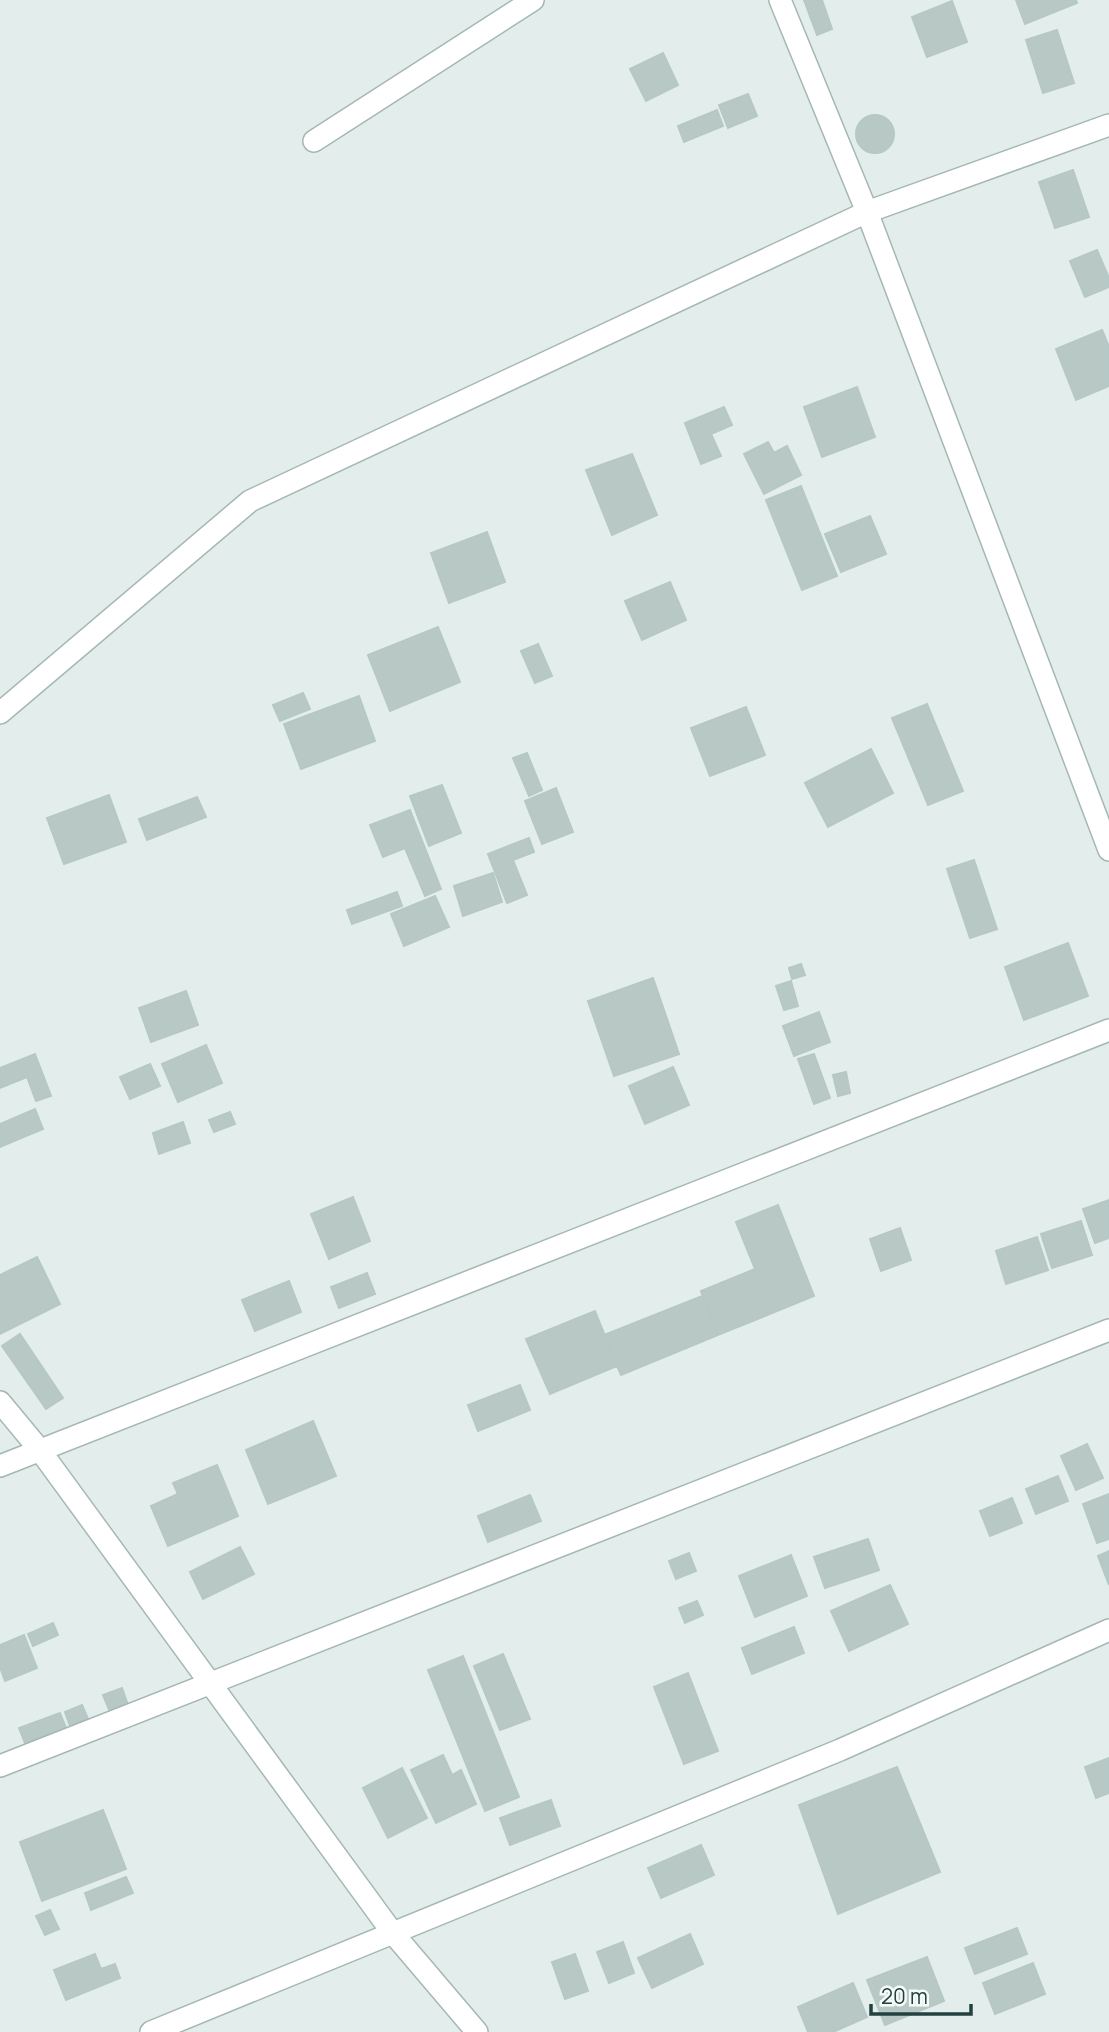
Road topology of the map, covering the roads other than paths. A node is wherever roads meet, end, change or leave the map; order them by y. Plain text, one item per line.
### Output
1 (533, 0) edge
2 (780, 0) edge
3 (1109, 125) edge
4 (314, 141) dead end
5 (867, 212) junction
6 (0, 713) edge
7 (1109, 850) edge
8 (1109, 1030) edge
9 (1109, 1330) edge
10 (0, 1402) edge
11 (39, 1449) junction
12 (0, 1466) edge
13 (1109, 1630) edge
14 (211, 1685) junction
15 (0, 1766) edge
16 (392, 1932) junction
17 (151, 2032) edge
18 (477, 2032) edge

1 - 4 street
2 - 5 street
3 - 5 street
5 - 6 street
5 - 7 street
8 - 11 street
9 - 14 street
10 - 11 street
11 - 12 street
11 - 14 street
13 - 16 street
14 - 15 street
14 - 16 street
16 - 17 street
16 - 18 street

